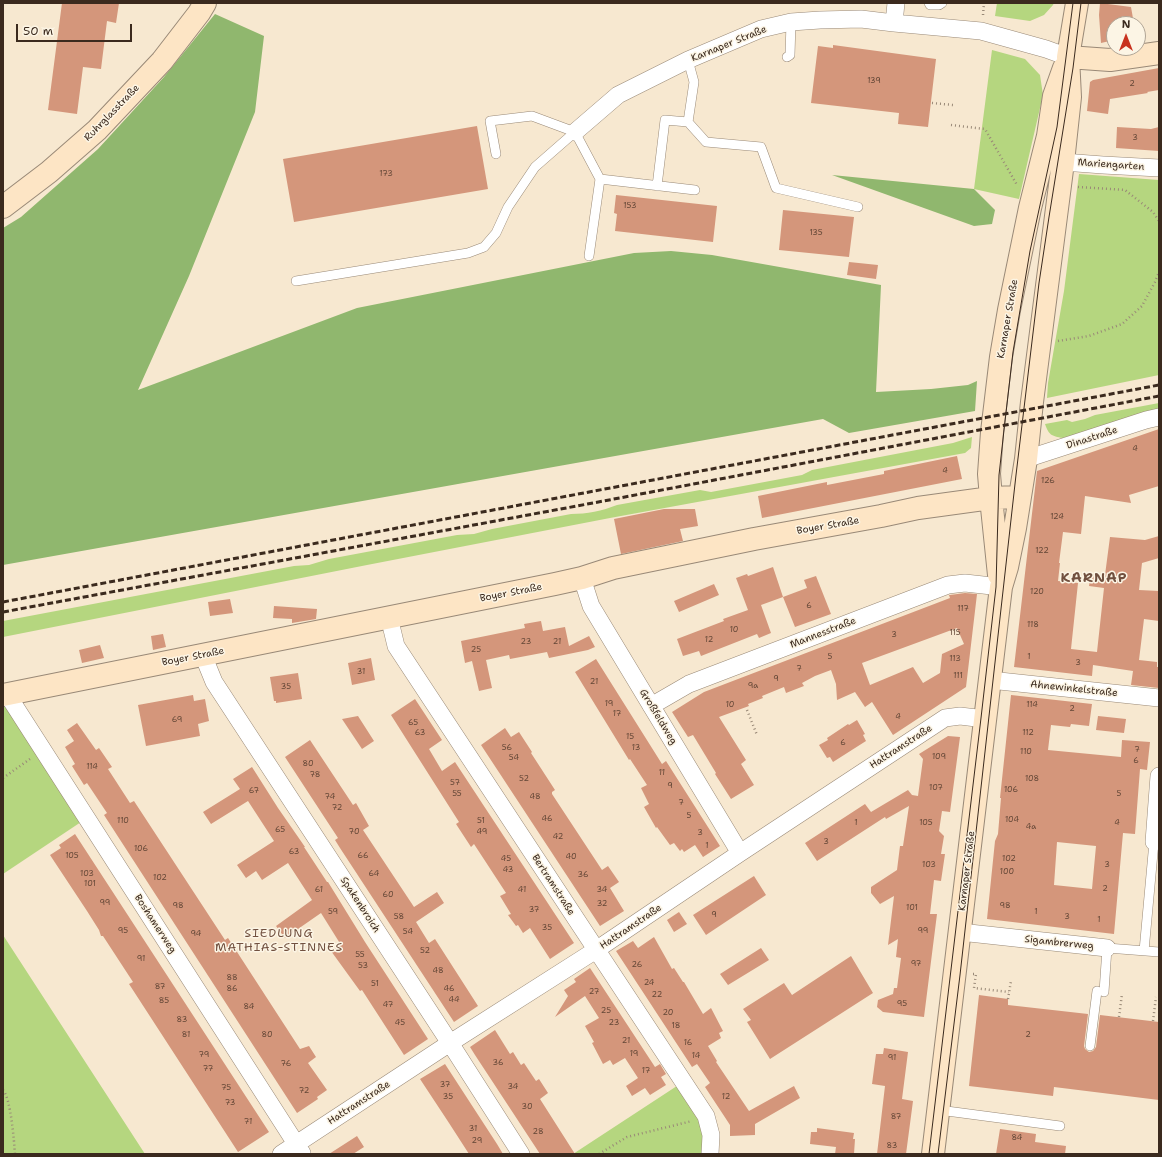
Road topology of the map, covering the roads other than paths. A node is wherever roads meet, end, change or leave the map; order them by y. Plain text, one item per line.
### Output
1 (205, 3) edge
2 (896, 3) edge
3 (929, 3) edge
4 (942, 3) edge
5 (1077, 3) edge
6 (791, 22) junction
7 (894, 23) junction
8 (1159, 53) edge
9 (787, 57) dead end
10 (1068, 57) junction
11 (688, 60) junction
12 (688, 122) junction
13 (575, 132) junction
14 (496, 154) dead end
15 (1063, 162) junction
16 (1159, 168) edge
17 (600, 179) junction
18 (657, 186) junction
19 (695, 190) dead end
20 (3, 207) edge
21 (858, 207) dead end
22 (589, 256) dead end
23 (296, 281) dead end
24 (1159, 417) edge
25 (1026, 459) junction
26 (1019, 497) junction
27 (991, 498) junction
28 (582, 578) junction
29 (1000, 587) junction
30 (389, 617) junction
31 (203, 655) junction
32 (990, 680) junction
33 (5, 695) edge
34 (1159, 698) edge
35 (651, 706) junction
36 (985, 719) junction
37 (1159, 776) edge
38 (1154, 842) joint
39 (740, 853) junction
40 (960, 932) junction
41 (1107, 948) junction
42 (596, 950) junction
43 (1144, 951) junction
44 (1159, 952) edge
45 (450, 1043) junction
46 (1090, 1046) dead end
47 (939, 1110) junction
48 (1060, 1126) dead end
49 (300, 1149) edge
50 (281, 1154) edge
51 (521, 1154) edge
52 (710, 1154) edge
53 (933, 1154) edge

1 - 20 main road, Ruhrglasstraße
2 - 7 street
3 - 4 lane
5 - 10 main road, Karnaper Straße
6 - 7 street, Karnaper Straße
6 - 9 lane
6 - 11 street, Karnaper Straße
7 - 10 street, Karnaper Straße
8 - 10 main road
10 - 15 main road, Karnaper Straße
10 - 27 main road, Karnaper Straße
11 - 12 lane
11 - 13 street, Karnaper Straße
12 - 18 lane
12 - 21 lane
13 - 14 lane
13 - 17 lane
13 - 23 lane
15 - 16 street, Mariengarten
15 - 25 main road, Karnaper Straße
17 - 18 lane
17 - 22 lane
18 - 19 lane
24 - 25 street, Dinastraße
25 - 26 main road, Karnaper Straße
26 - 27 main road, Boyer Straße
26 - 29 main road, Karnaper Straße
27 - 28 main road, Boyer Straße
27 - 29 main road, Karnaper Straße
28 - 30 main road, Boyer Straße
28 - 35 street, Großfeldweg
29 - 32 main road, Karnaper Straße
29 - 35 street, Mannesstraße
30 - 31 main road, Boyer Straße
30 - 42 street, Bertramstraße
31 - 33 main road, Boyer Straße
31 - 45 street, Spakenbroich
32 - 34 street, Ahnewinkelstraße
32 - 36 main road, Karnaper Straße
33 - 49 street, Boshamerweg
35 - 39 street, Großfeldweg
36 - 39 street, Hattramstraße
36 - 40 main road, Karnaper Straße
37 - 38 street
38 - 43 lane
39 - 42 street, Hattramstraße
40 - 41 street, Sigambrerweg
40 - 47 main road, Karnaper Straße
41 - 43 lane, Sigambrerweg
41 - 46 lane
42 - 45 street, Hattramstraße
42 - 52 street, Bertramstraße
43 - 44 lane, Sigambrerweg
45 - 49 street, Hattramstraße
45 - 51 street, Spakenbroich
47 - 48 lane
47 - 53 main road, Karnaper Straße
49 - 50 street, Hattramstraße

